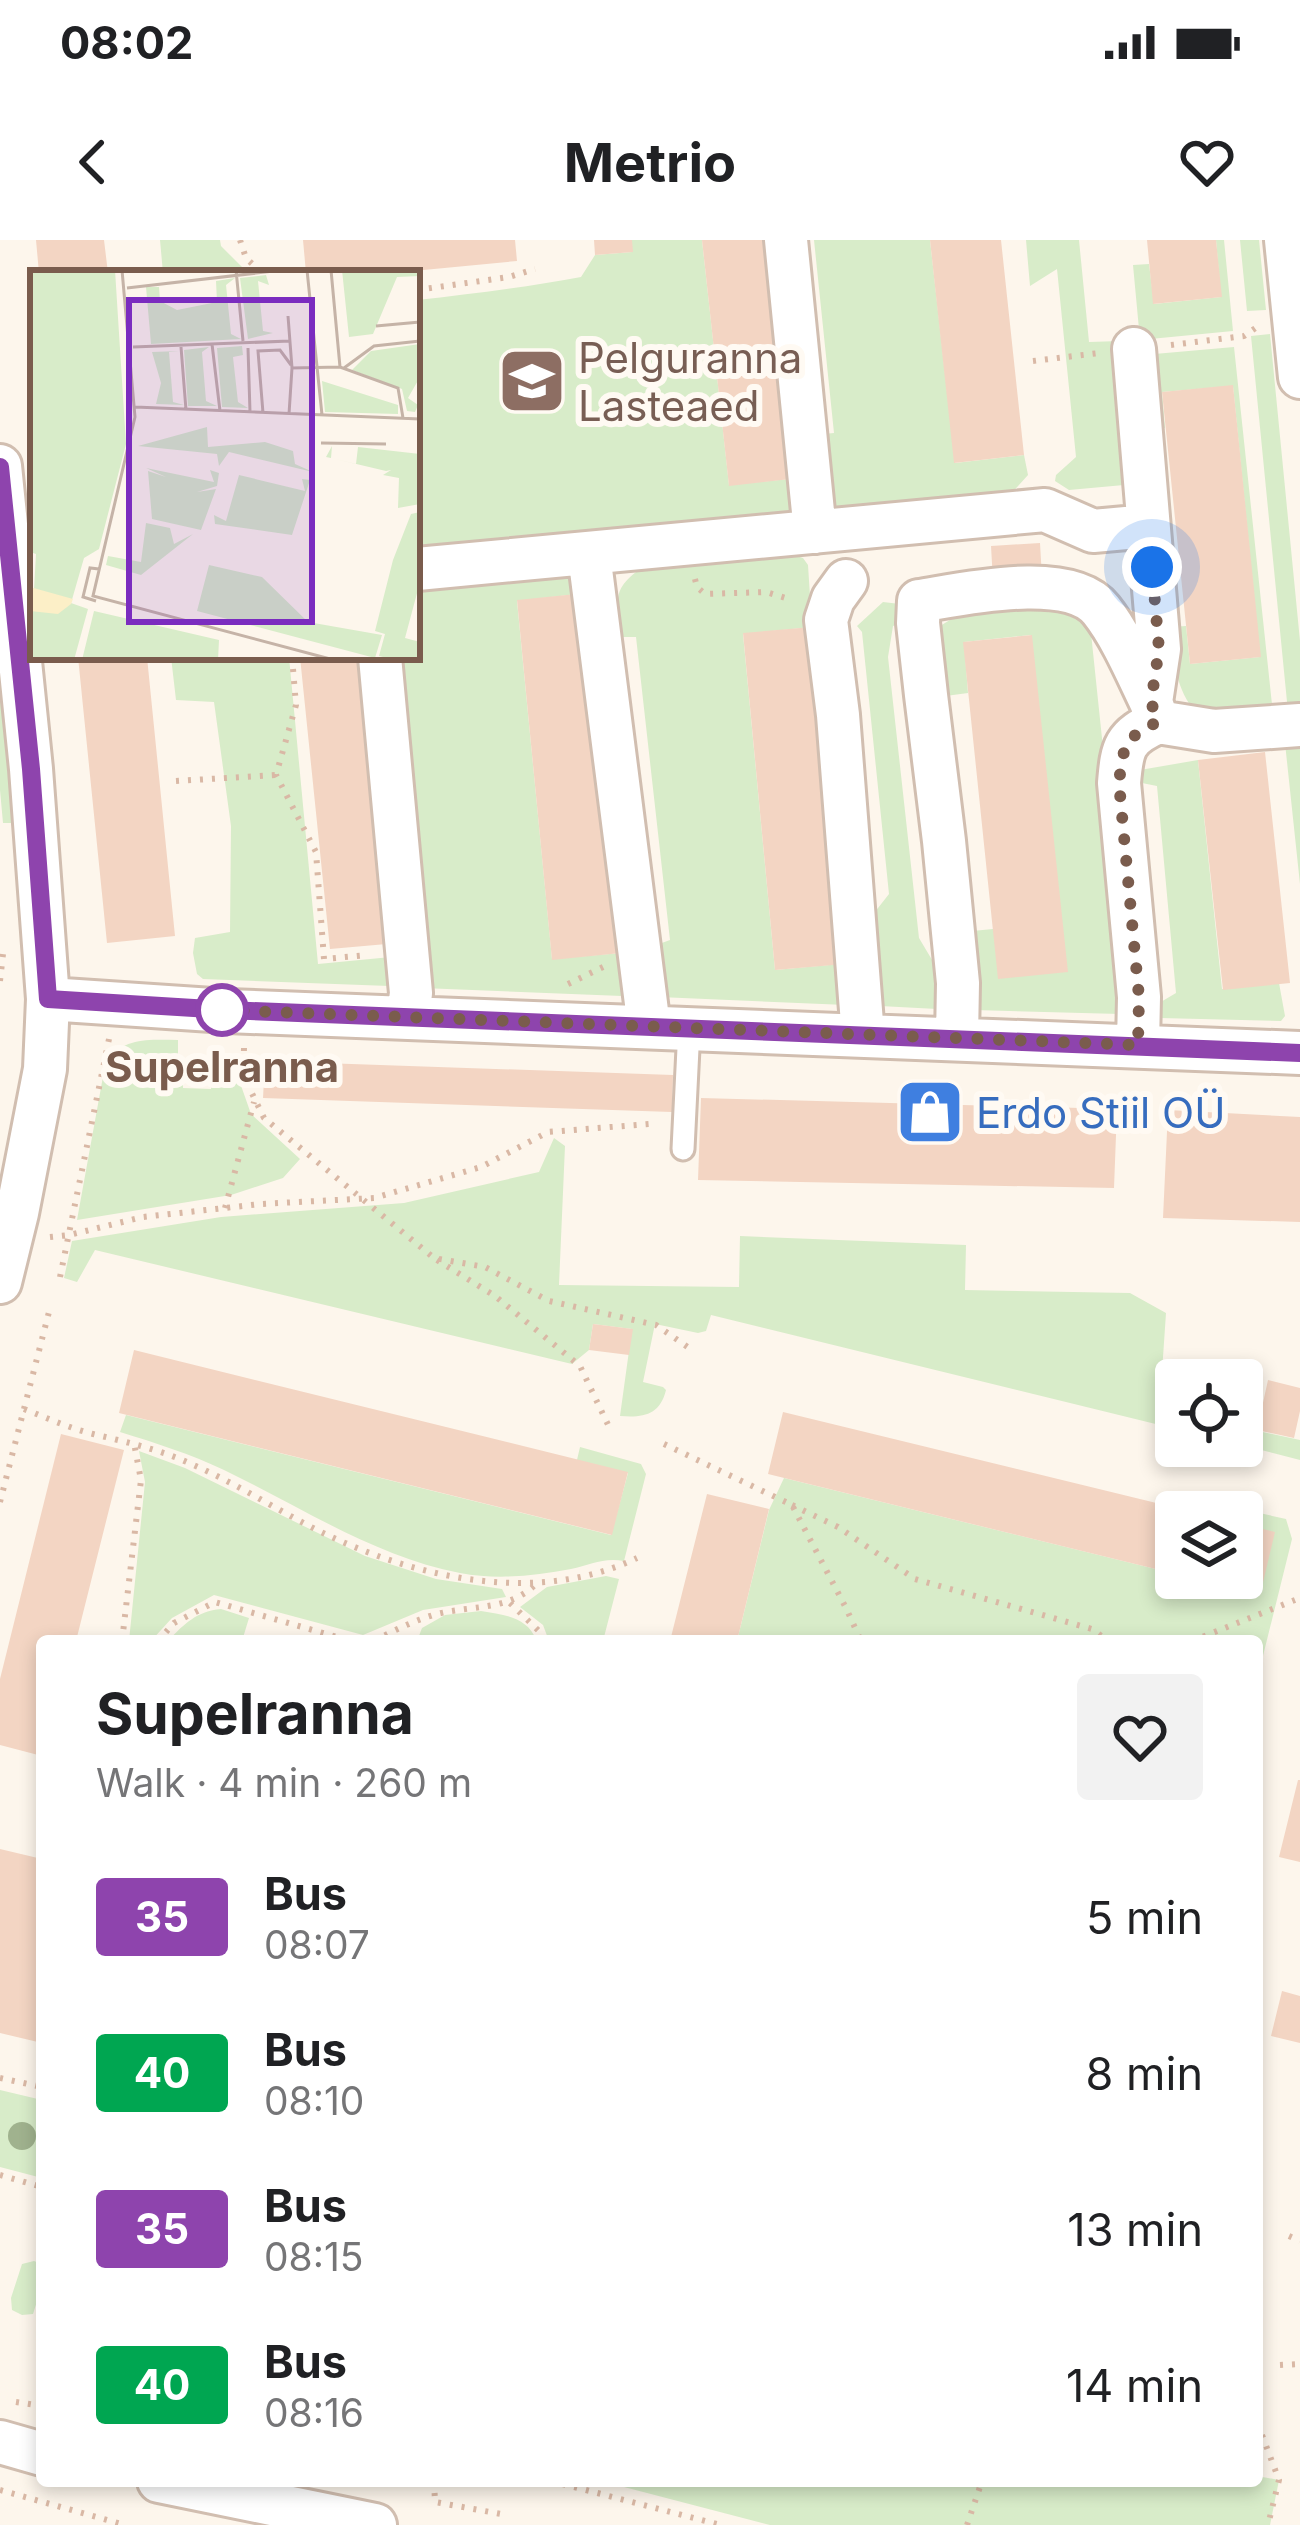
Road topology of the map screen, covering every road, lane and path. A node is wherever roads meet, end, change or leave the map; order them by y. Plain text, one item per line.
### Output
1 (240, 240) edge
2 (786, 240) edge
3 (1286, 240) edge
4 (536, 269) dead end
5 (259, 270) edge
6 (420, 290) edge
7 (1234, 337) dead end
8 (1134, 349) junction
9 (1033, 361) dead end
10 (1300, 377) edge
11 (0, 466) edge
12 (1148, 526) junction
13 (815, 532) junction
14 (686, 544) junction
15 (589, 554) junction
16 (420, 569) edge
17 (846, 581) dead end
18 (826, 620) junction
19 (292, 660) edge
20 (380, 660) edge
21 (1155, 712) junction
22 (1300, 725) edge
23 (276, 775) junction
24 (176, 782) dead end
25 (640, 949) junction
26 (407, 951) junction
27 (554, 991) dead end
28 (48, 999) junction
29 (408, 1016) junction
30 (669, 1028) junction
31 (110, 1032) dead end
32 (244, 1036) dead end
33 (863, 1036) junction
34 (957, 1038) junction
35 (1138, 1045) junction
36 (1300, 1053) edge
37 (255, 1098) junction
38 (649, 1124) dead end
39 (682, 1150) dead end
40 (362, 1199) junction
41 (225, 1208) junction
42 (69, 1235) junction
43 (10, 1241) junction
44 (434, 1258) junction
45 (60, 1277) dead end
46 (0, 1282) edge
47 (50, 1308) dead end
48 (692, 1350) dead end
49 (24, 1409) junction
50 (611, 1431) dead end
51 (134, 1443) junction
52 (664, 1444) dead end
53 (0, 1502) edge
54 (792, 1505) junction
55 (637, 1558) dead end
56 (538, 1583) junction
57 (1294, 1600) dead end
58 (510, 1603) junction
59 (123, 1635) edge
60 (163, 1635) edge
61 (331, 1635) edge
62 (385, 1635) edge
63 (542, 1635) edge
64 (858, 1635) edge
65 (1100, 1635) edge
66 (1207, 1635) edge
67 (0, 2078) edge
68 (36, 2086) edge
69 (0, 2175) edge
70 (36, 2185) edge
71 (1288, 2236) dead end
72 (1300, 2240) edge
73 (1300, 2364) edge
74 (1280, 2365) dead end
75 (0, 2401) edge
76 (36, 2405) edge
77 (1263, 2437) edge
78 (0, 2442) edge
79 (36, 2451) edge
80 (189, 2487) edge
81 (434, 2487) edge
82 (574, 2487) edge
83 (980, 2487) edge
84 (0, 2490) edge
85 (501, 2514) dead end
86 (125, 2525) edge
87 (376, 2525) edge
88 (721, 2525) edge
89 (967, 2525) edge
90 (1268, 2525) edge

1 - 5 path
2 - 13 street
3 - 10 street
4 - 6 path
7 - 8 path
8 - 9 path
8 - 12 street
11 - 28 street
12 - 13 street
12 - 21 street
13 - 14 street
14 - 15 street
14 - 18 path
15 - 16 street
15 - 25 street
17 - 18 street
18 - 33 street
19 - 23 path
20 - 26 street
21 - 22 street
21 - 34 street
21 - 35 street
23 - 24 path
23 - 26 path
25 - 27 path
25 - 30 street
26 - 29 street
28 - 29 street
28 - 43 street
29 - 30 street
30 - 33 street
30 - 39 lane
31 - 42 path
32 - 37 path
33 - 34 street
34 - 35 street
35 - 36 street
37 - 40 path
37 - 41 path
38 - 40 path
40 - 41 path
40 - 44 path
41 - 42 path
42 - 43 path
42 - 45 path
43 - 46 street
44 - 48 path
44 - 50 path
47 - 49 path
49 - 51 path
49 - 53 path
51 - 56 path
51 - 59 path
52 - 54 path
54 - 64 path
54 - 65 path
55 - 56 path
56 - 58 path
57 - 66 path
58 - 62 path
58 - 63 path
60 - 61 path
67 - 68 path
69 - 70 path
71 - 72 path
73 - 74 path
75 - 76 path
77 - 90 path
78 - 79 street
80 - 87 street
81 - 85 path
82 - 88 path
83 - 89 path
84 - 86 path

